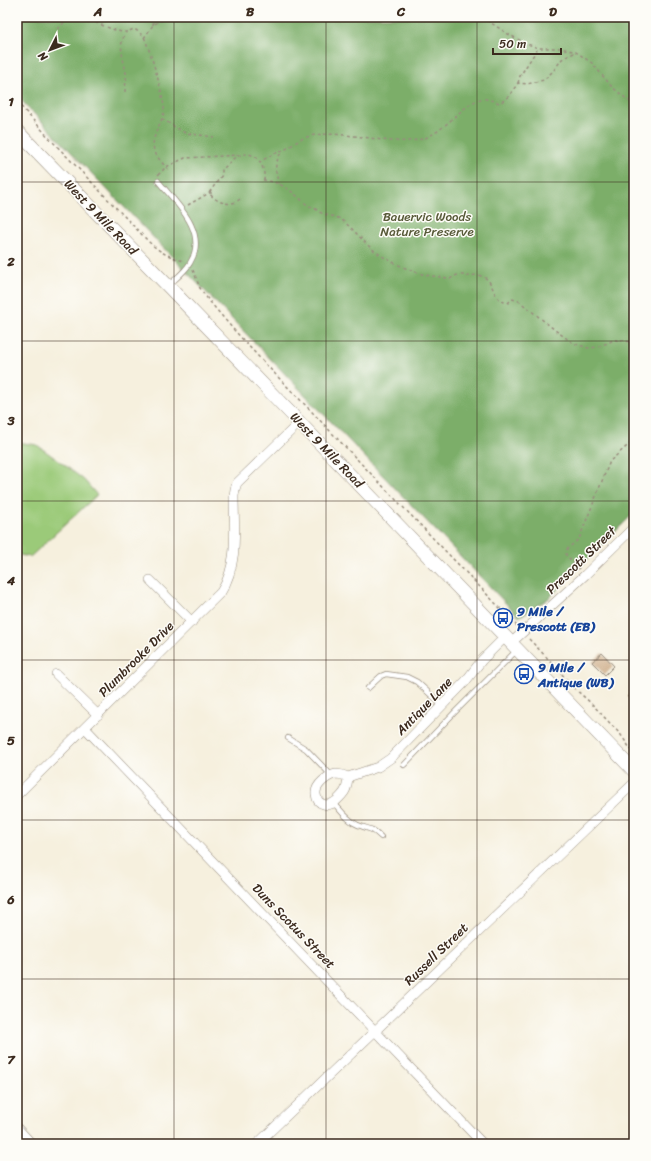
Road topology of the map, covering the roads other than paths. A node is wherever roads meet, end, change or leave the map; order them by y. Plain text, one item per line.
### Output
1 (17, 131) edge
2 (158, 181) road end
3 (168, 286) junction
4 (300, 422) junction
5 (634, 527) edge
6 (150, 580) dead end
7 (192, 622) junction
8 (511, 643) junction
9 (56, 674) dead end
10 (368, 688) dead end
11 (442, 705) junction
12 (98, 715) junction
13 (85, 728) junction
14 (288, 738) dead end
15 (404, 765) dead end
16 (634, 772) edge
17 (331, 775) junction
18 (348, 777) junction
19 (634, 783) edge
20 (17, 795) edge
21 (334, 803) junction
22 (381, 837) dead end
23 (376, 1030) junction
24 (17, 1128) edge
25 (32, 1144) edge
26 (257, 1144) edge
27 (483, 1144) edge

1 - 3 main road, West 9 Mile Road
2 - 3 lane
3 - 4 main road, West 9 Mile Road
4 - 7 street, Plumbrooke Drive
4 - 8 main road, West 9 Mile Road
5 - 8 street, Prescott Street
6 - 7 street, Plumbrooke Drive
7 - 12 street, Plumbrooke Drive
8 - 11 street, Antique Lane
8 - 15 lane
8 - 16 main road, West 9 Mile Road
9 - 12 street, Plumbrooke Drive
10 - 11 lane
11 - 18 street, Antique Lane
12 - 13 street, Plumbrooke Drive
13 - 20 street, Plumbrooke Drive
13 - 23 street, Duns Scotus Street
14 - 17 lane
17 - 18 street, Antique Lane
17 - 21 street
18 - 21 street
19 - 23 street, Russell Street
21 - 22 lane
23 - 26 street, Russell Street
23 - 27 street, Duns Scotus Street
24 - 25 street

